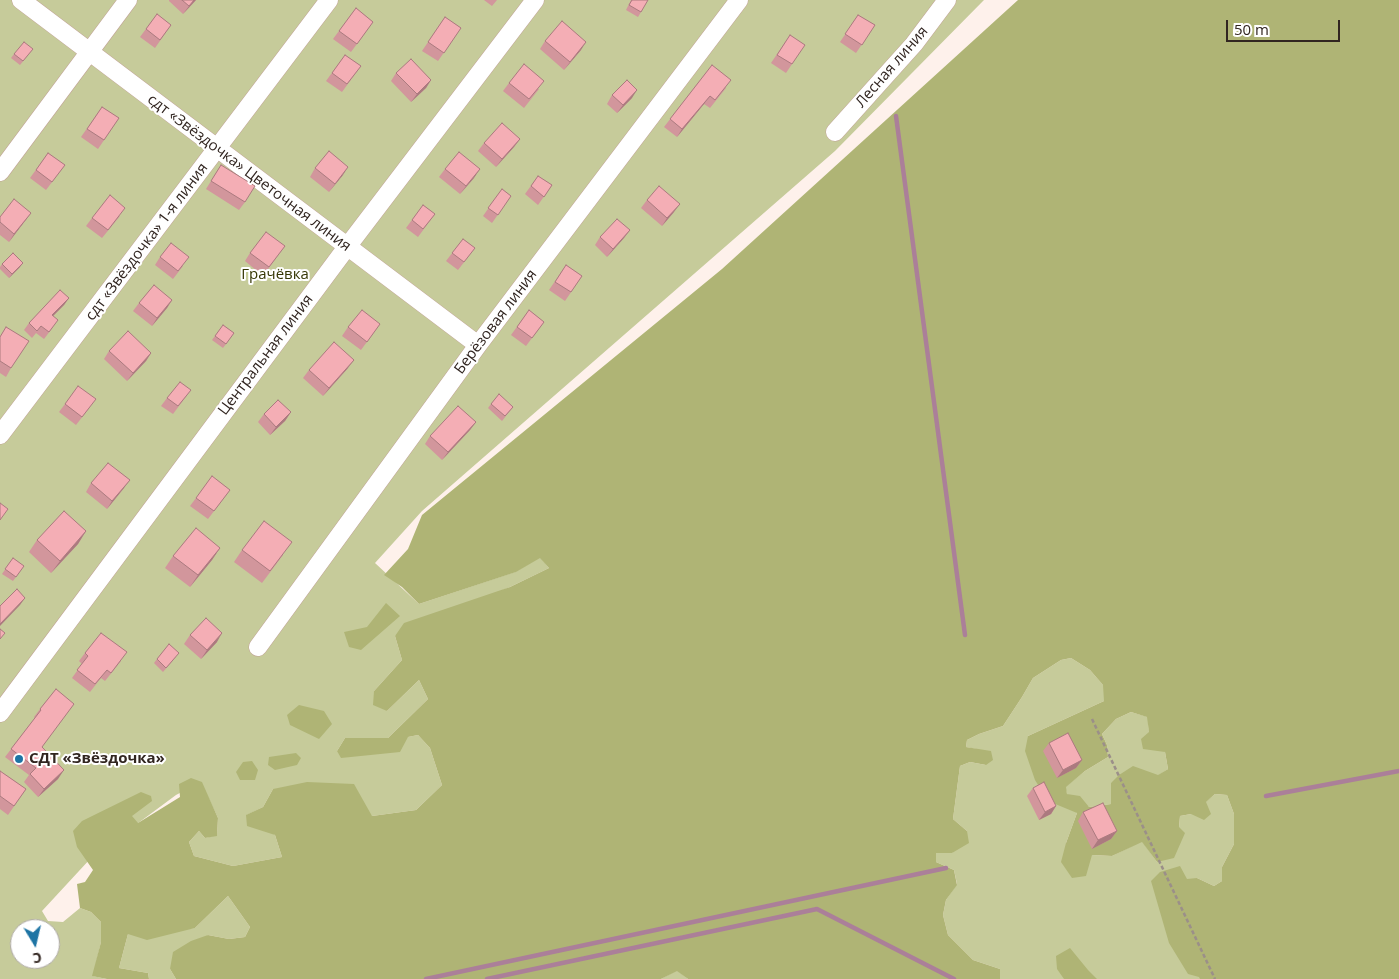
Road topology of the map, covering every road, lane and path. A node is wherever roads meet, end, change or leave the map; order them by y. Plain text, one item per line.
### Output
1 (21, 0) edge
2 (128, 0) edge
3 (329, 0) edge
4 (535, 0) edge
5 (740, 0) edge
6 (947, 0) edge
7 (89, 52) junction
8 (835, 132) dead end
9 (217, 148) junction
10 (0, 172) edge
11 (347, 247) junction
12 (478, 345) junction
13 (0, 435) edge
14 (258, 647) dead end
15 (0, 713) edge
16 (1092, 719) dead end
17 (1215, 979) edge

1 - 7 street, сдт «Звёздочка» Цветочная линия
2 - 7 street
3 - 9 street, сдт «Звёздочка» 1-я линия
4 - 11 street, Центральная линия
5 - 12 street, Берёзовая линия
6 - 8 street, Лесная линия
7 - 9 street, сдт «Звёздочка» Цветочная линия
7 - 10 street
9 - 11 street, сдт «Звёздочка» Цветочная линия
9 - 13 street, сдт «Звёздочка» 1-я линия
11 - 12 street, сдт «Звёздочка» Цветочная линия
11 - 15 street, Центральная линия
12 - 14 street, Берёзовая линия
16 - 17 path

